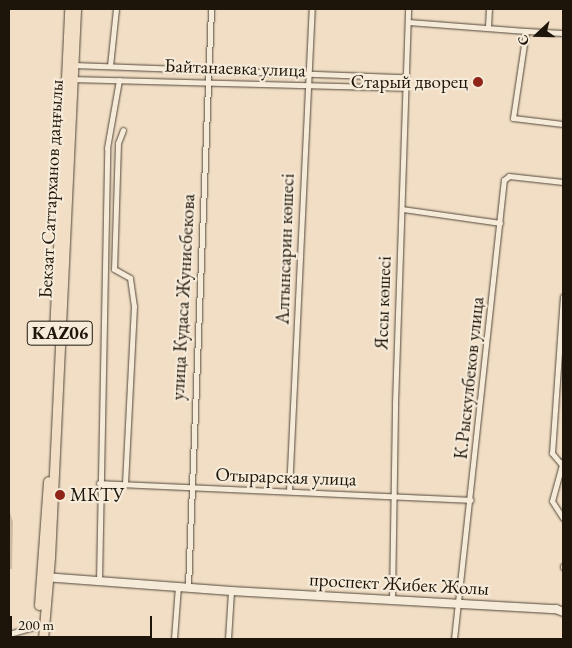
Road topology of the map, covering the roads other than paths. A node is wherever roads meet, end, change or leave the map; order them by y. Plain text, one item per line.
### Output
1 (69, 9) edge
2 (76, 9) edge
3 (116, 9) edge
4 (211, 9) edge
5 (312, 9) edge
6 (408, 9) edge
7 (489, 9) edge
8 (408, 22) junction
9 (488, 27) junction
10 (526, 31) junction
11 (563, 33) edge
12 (69, 65) junction
13 (110, 66) junction
14 (209, 70) junction
15 (308, 74) junction
16 (404, 77) junction
17 (68, 79) junction
18 (120, 80) junction
19 (208, 83) junction
20 (307, 85) junction
21 (404, 88) junction
22 (563, 124) edge
23 (123, 130) dead end
24 (563, 182) edge
25 (402, 209) junction
26 (500, 224) junction
27 (563, 296) edge
28 (562, 463) edge
29 (99, 483) junction
30 (125, 484) junction
31 (190, 488) junction
32 (289, 491) junction
33 (393, 497) junction
34 (471, 500) junction
35 (563, 518) edge
36 (46, 577) junction
37 (99, 581) junction
38 (178, 586) junction
39 (188, 587) junction
40 (231, 591) junction
41 (392, 599) junction
42 (459, 603) junction
43 (563, 612) edge
44 (37, 626) junction
45 (9, 634) edge
46 (37, 639) edge
47 (43, 639) edge
48 (174, 639) edge
49 (228, 639) edge
50 (454, 639) edge

1 - 12 main road, Бекзат Саттарханов даңғылы / KАZ06
2 - 12 main road, Бекзат Саттарханов даңғылы / KАZ06
3 - 13 street
4 - 14 street, улица Кудаса Жунисбекова
5 - 15 street, Алтынсарин көшесі
6 - 8 street, Яссы көшесі
7 - 9 street
8 - 9 street
8 - 16 street, Яссы көшесі
9 - 10 street
10 - 11 street
10 - 22 street
12 - 13 street, Байтанаевка улица
12 - 17 main road, Бекзат Саттарханов даңғылы / KАZ06
13 - 14 street, Байтанаевка улица
14 - 15 street, Байтанаевка улица
14 - 19 street, улица Кудаса Жунисбекова
15 - 16 street, Байтанаевка улица
15 - 20 street, Алтынсарин көшесі
16 - 21 street, Яссы көшесі
17 - 18 street, Байтанаевка улица
17 - 36 main road, Бекзат Саттарханов даңғылы / KАZ06
18 - 19 street, Байтанаевка улица
18 - 29 street
19 - 20 street, Байтанаевка улица
19 - 31 street, улица Кудаса Жунисбекова
20 - 21 street, Байтанаевка улица
20 - 32 street, Алтынсарин көшесі
21 - 25 street, Яссы көшесі
23 - 30 street
24 - 26 street, К.Рыскулбеков улица
25 - 26 street
25 - 33 street, Яссы көшесі
26 - 34 street, К.Рыскулбеков улица
27 - 28 street
28 - 35 street
29 - 30 street, Отырарская улица
29 - 37 street
30 - 31 street, Отырарская улица
31 - 32 street, Отырарская улица
31 - 39 street, улица Кудаса Жунисбекова
32 - 33 street, Отырарская улица
33 - 34 street, Отырарская улица
33 - 41 street, Яссы көшесі
34 - 42 street, К.Рыскулбеков улица
36 - 37 main road, проспект Жибек Жолы
36 - 44 main road, Бекзат Саттарханов даңғылы / KАZ06
36 - 47 main road, Бекзат Саттарханов даңғылы / KАZ06
37 - 38 main road, проспект Жибек Жолы
38 - 39 main road, проспект Жибек Жолы
38 - 48 street
39 - 40 main road, проспект Жибек Жолы
40 - 41 main road, проспект Жибек Жолы
40 - 49 street
41 - 42 main road, проспект Жибек Жолы
42 - 43 main road, проспект Жибек Жолы
42 - 50 street, К.Рыскулбеков улица
44 - 45 street
44 - 46 main road, Бекзат Саттарханов даңғылы / KАZ06

